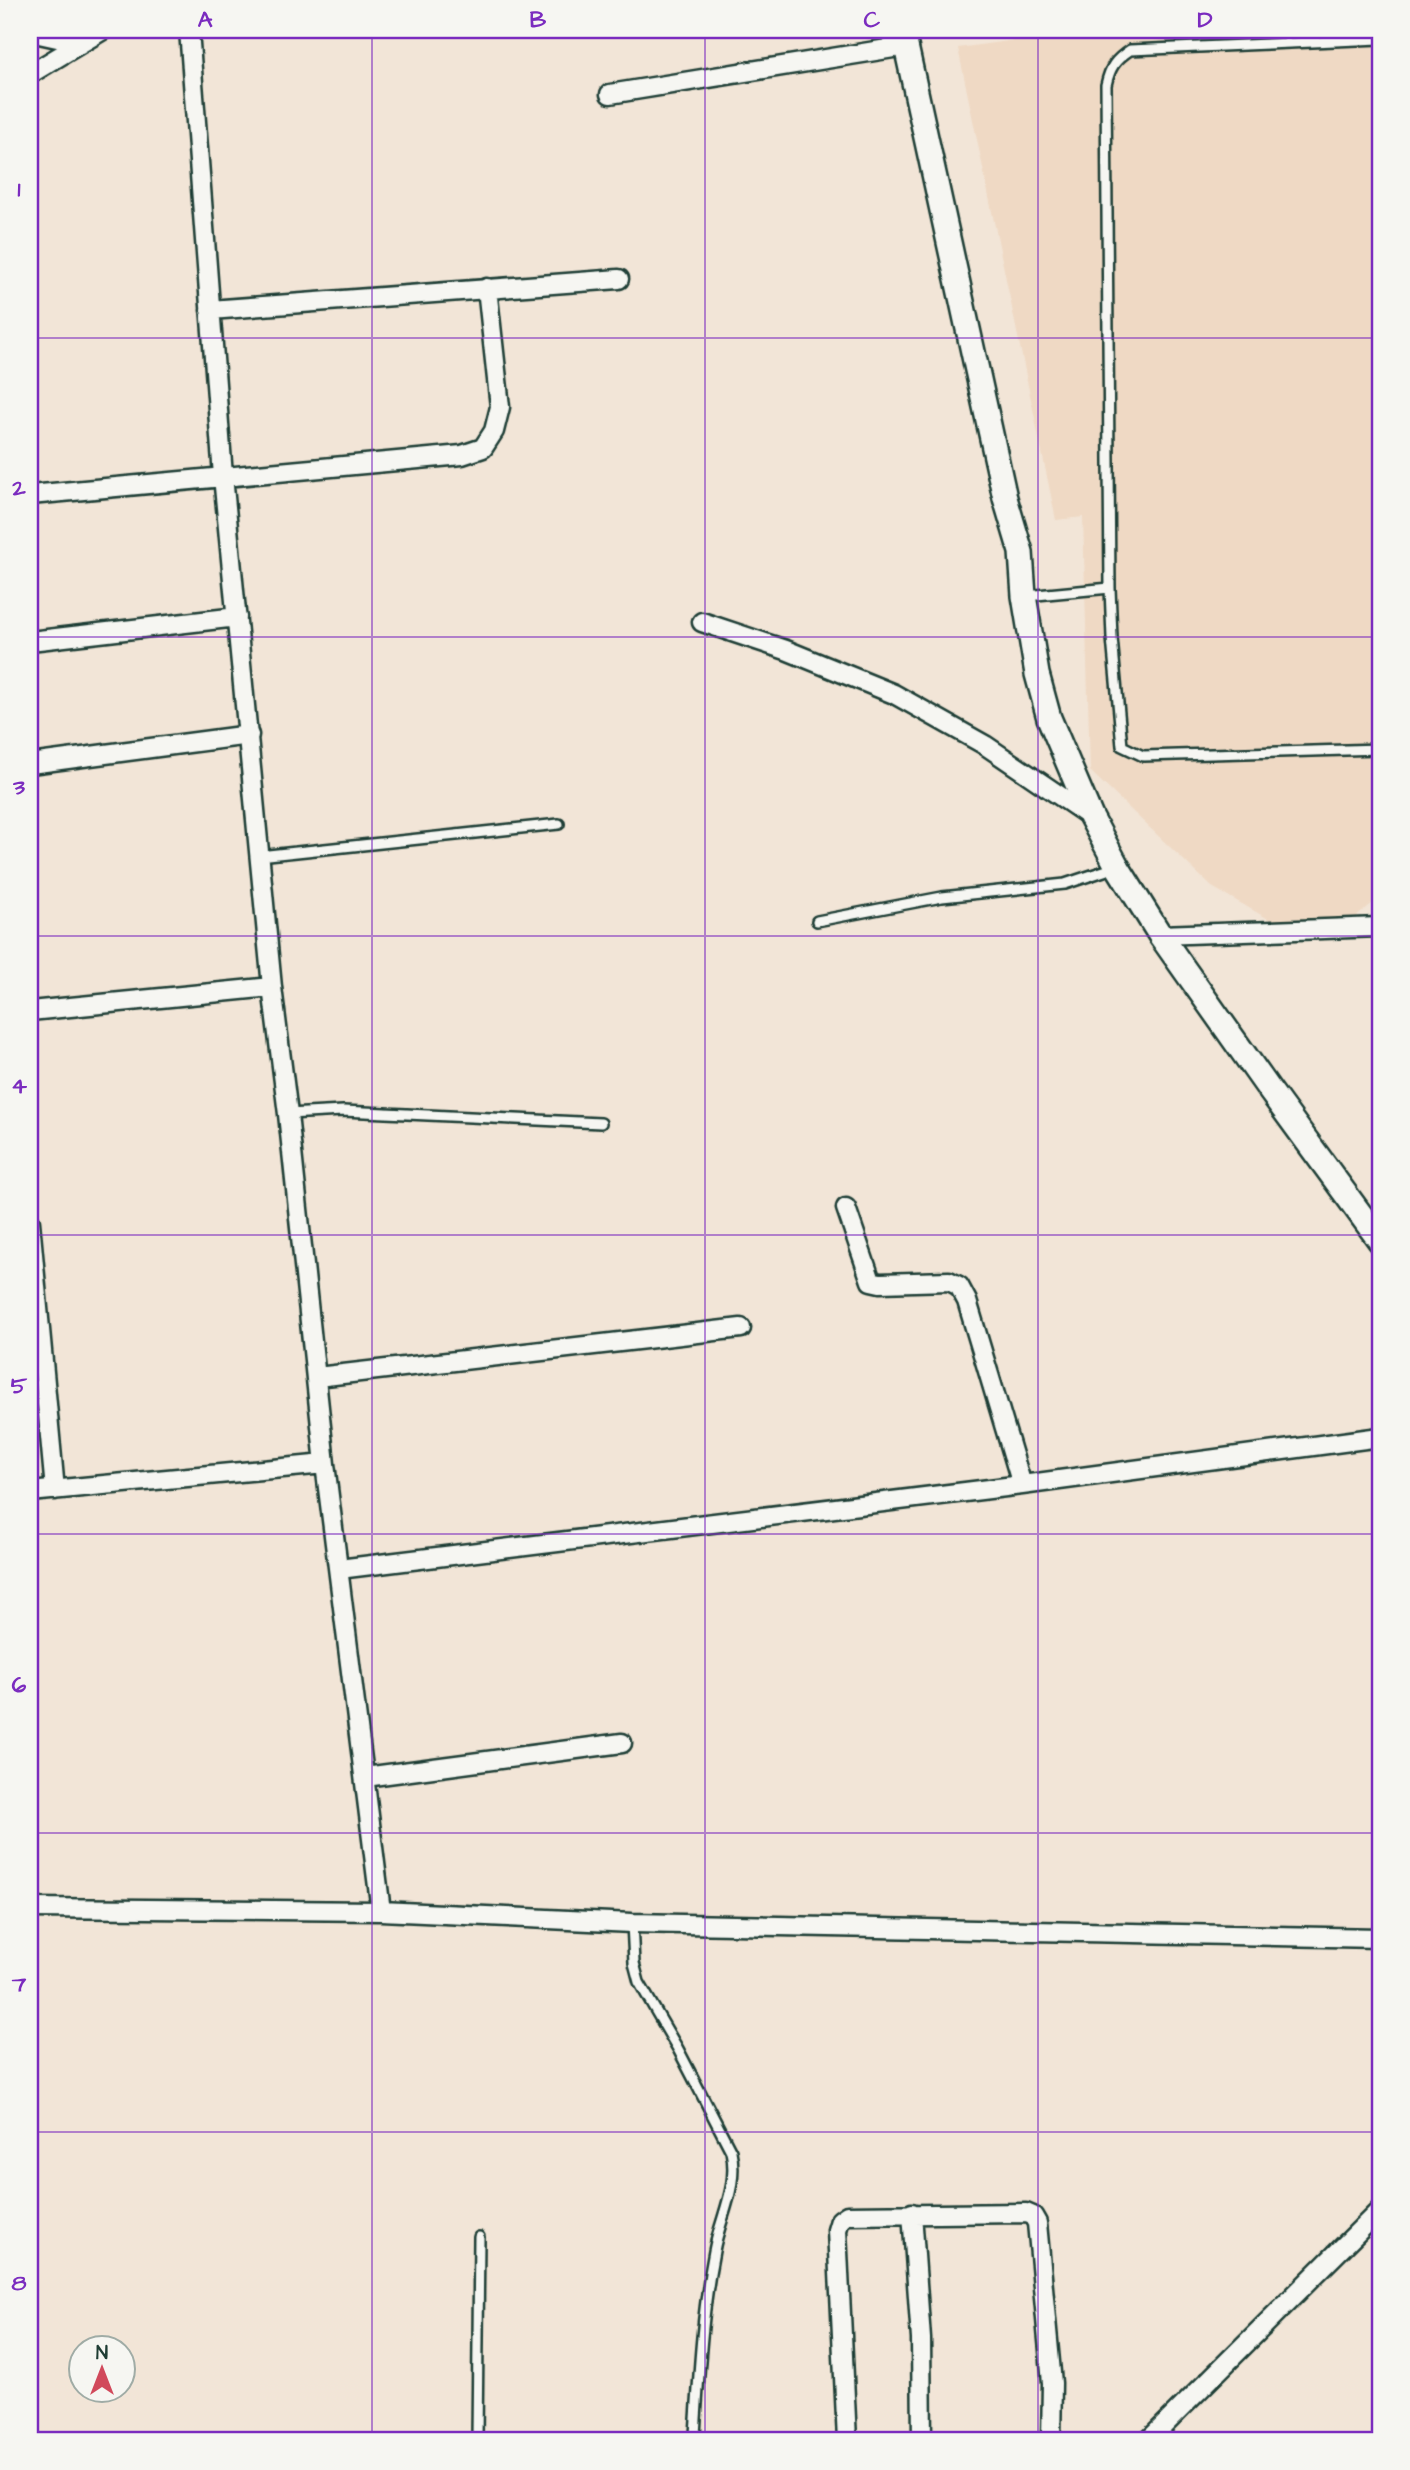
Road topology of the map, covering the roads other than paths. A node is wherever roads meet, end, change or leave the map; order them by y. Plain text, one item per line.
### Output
1 (103, 30) edge
2 (189, 30) edge
3 (30, 32) edge
4 (903, 38) edge
5 (1380, 38) edge
6 (80, 43) junction
7 (30, 74) edge
8 (610, 94) dead end
9 (619, 279) dead end
10 (487, 288) junction
11 (210, 310) junction
12 (223, 476) junction
13 (30, 495) edge
14 (1110, 589) junction
15 (1024, 596) junction
16 (237, 617) junction
17 (702, 622) dead end
18 (30, 642) edge
19 (249, 735) junction
20 (1380, 749) edge
21 (30, 764) edge
22 (1091, 817) junction
23 (559, 824) dead end
24 (259, 856) junction
25 (1117, 866) junction
26 (817, 922) dead end
27 (1380, 927) edge
28 (1160, 935) junction
29 (272, 986) junction
30 (30, 1011) edge
31 (288, 1114) junction
32 (601, 1123) dead end
33 (846, 1208) dead end
34 (30, 1222) edge
35 (1380, 1241) edge
36 (741, 1328) dead end
37 (317, 1377) junction
38 (1380, 1437) edge
39 (325, 1464) junction
40 (1022, 1485) junction
41 (55, 1490) junction
42 (30, 1492) edge
43 (339, 1569) junction
44 (622, 1744) dead end
45 (365, 1777) junction
46 (30, 1908) edge
47 (382, 1911) junction
48 (632, 1923) junction
49 (1380, 1938) edge
50 (1380, 2210) edge
51 (912, 2213) junction
52 (479, 2237) dead end
53 (477, 2440) edge
54 (692, 2440) edge
55 (848, 2440) edge
56 (922, 2440) edge
57 (1051, 2440) edge
58 (1149, 2440) edge

1 - 6 street
2 - 11 street
3 - 6 street
4 - 8 street
4 - 15 street
5 - 14 lane
6 - 7 street
9 - 10 street
10 - 11 street
10 - 12 street
11 - 12 street
12 - 13 street
12 - 16 street
14 - 15 lane
14 - 20 lane
15 - 22 street
16 - 18 street
16 - 19 street
17 - 22 street
19 - 21 street
19 - 24 street
22 - 25 street
23 - 24 lane
24 - 29 street
25 - 26 lane
25 - 28 street
27 - 28 street
28 - 35 street
29 - 30 street
29 - 31 street
31 - 32 lane
31 - 37 street
33 - 40 street
34 - 41 street
36 - 37 street
37 - 39 street
38 - 40 street
39 - 41 street
39 - 43 street
40 - 43 street
41 - 42 street
43 - 45 street
44 - 45 street
45 - 47 street
46 - 47 street
47 - 48 street
48 - 49 street
48 - 54 lane
50 - 58 street
51 - 55 street
51 - 56 street
51 - 57 street
52 - 53 lane

